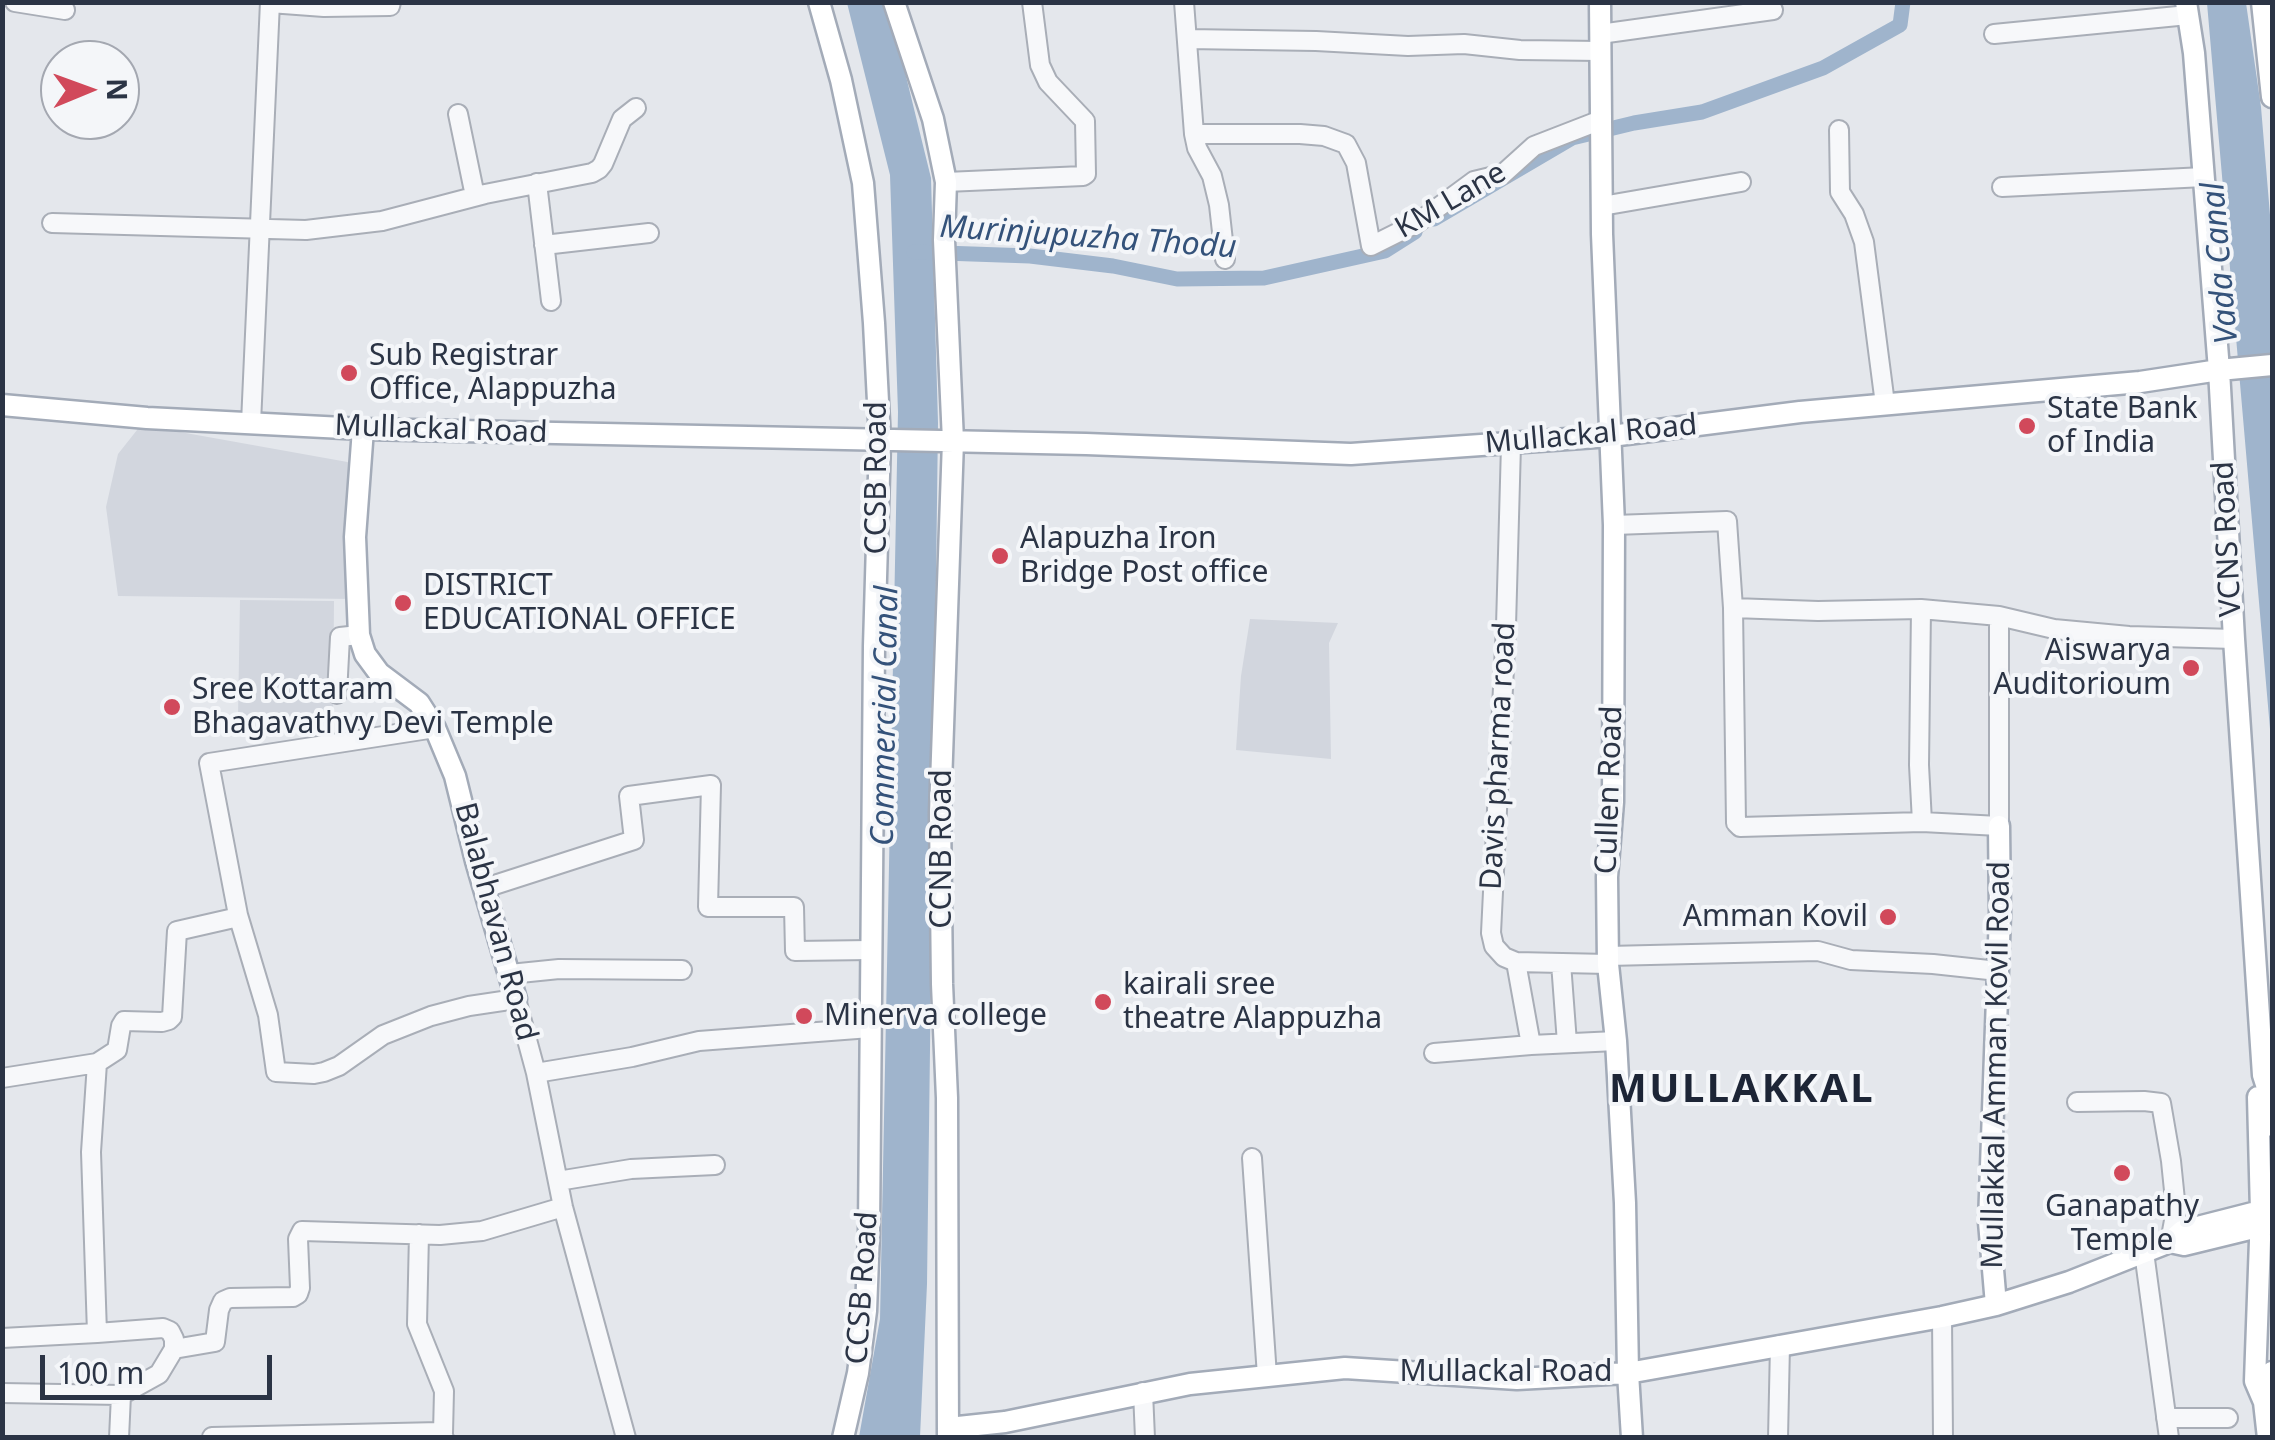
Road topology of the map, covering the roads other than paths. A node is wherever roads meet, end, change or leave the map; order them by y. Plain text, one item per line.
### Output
1 (15, 2) edge
2 (391, 2) edge
3 (819, 2) edge
4 (894, 2) edge
5 (1032, 2) edge
6 (1184, 2) edge
7 (1600, 2) edge
8 (2262, 2) edge
9 (270, 3) edge
10 (2187, 9) edge
11 (65, 10) dead end
12 (1773, 10) dead end
13 (1994, 34) dead end
14 (1188, 40) junction
15 (1600, 42) junction
16 (2272, 89) edge
17 (636, 108) dead end
18 (458, 114) dead end
19 (1600, 120) junction
20 (1840, 130) dead end
21 (1194, 134) junction
22 (2204, 177) junction
23 (946, 182) junction
24 (1741, 182) dead end
25 (537, 183) junction
26 (2002, 187) dead end
27 (475, 196) junction
28 (1602, 206) junction
29 (52, 223) dead end
30 (261, 228) junction
31 (648, 233) dead end
32 (544, 245) junction
33 (1225, 258) dead end
34 (551, 301) dead end
35 (2272, 366) edge
36 (2224, 370) junction
37 (1885, 404) junction
38 (2, 405) edge
39 (251, 423) junction
40 (363, 429) junction
41 (1611, 436) junction
42 (884, 441) junction
43 (950, 441) junction
44 (1511, 445) junction
45 (1614, 524) junction
46 (1733, 608) junction
47 (1921, 609) junction
48 (1998, 616) junction
49 (359, 636) junction
50 (2234, 639) junction
51 (337, 694) dead end
52 (434, 728) junction
53 (1922, 822) junction
54 (1999, 826) junction
55 (484, 888) junction
56 (238, 915) junction
57 (870, 950) junction
58 (1608, 960) junction
59 (1516, 962) junction
60 (1561, 962) junction
61 (682, 970) dead end
62 (1998, 971) junction
63 (510, 974) junction
64 (516, 998) junction
65 (870, 1028) junction
66 (1616, 1041) junction
67 (1567, 1043) junction
68 (1531, 1045) junction
69 (1434, 1053) dead end
70 (97, 1062) junction
71 (536, 1073) junction
72 (2264, 1076) junction
73 (2, 1078) edge
74 (2077, 1102) dead end
75 (2272, 1126) edge
76 (1252, 1158) dead end
77 (715, 1165) dead end
78 (558, 1182) junction
79 (563, 1206) junction
80 (2267, 1218) edge
81 (418, 1234) junction
82 (2170, 1242) junction
83 (2144, 1252) junction
84 (1996, 1304) junction
85 (1942, 1317) junction
86 (97, 1333) junction
87 (2, 1338) edge
88 (1780, 1346) junction
89 (174, 1349) junction
90 (2272, 1372) edge
91 (1628, 1373) junction
92 (1267, 1376) junction
93 (1143, 1392) junction
94 (2, 1393) edge
95 (122, 1394) junction
96 (2264, 1402) junction
97 (2166, 1418) junction
98 (2228, 1418) dead end
99 (948, 1433) edge
100 (443, 1435) edge
101 (212, 1437) edge
102 (120, 1438) edge
103 (626, 1438) edge
104 (844, 1438) edge
105 (1145, 1438) edge
106 (1632, 1438) edge
107 (1778, 1438) edge
108 (1943, 1438) edge
109 (2168, 1438) edge
110 (2268, 1438) edge

1 - 11 street
2 - 9 street
3 - 42 main road, CCSB Road
4 - 23 main road, CCNB Road
5 - 23 street
6 - 14 street
7 - 15 main road
8 - 16 main road
9 - 30 street
10 - 13 street
10 - 22 main road, VCNS Road
12 - 15 street
14 - 15 street
14 - 21 street
15 - 19 main road
17 - 25 street
18 - 27 street
19 - 21 street, KM Lane
19 - 28 main road, Cullen Road
20 - 37 street
21 - 33 street
22 - 26 street
22 - 36 main road, VCNS Road
23 - 43 main road, CCNB Road
24 - 28 street
25 - 27 street
25 - 32 street
27 - 30 street
28 - 41 main road, Cullen Road
29 - 30 street
30 - 39 street
31 - 32 street
32 - 34 street
35 - 36 main road, Mullackal Road
36 - 37 main road, Mullackal Road
36 - 50 main road, VCNS Road
37 - 41 main road, Mullackal Road
38 - 39 main road, Mullackal Road
39 - 40 main road, Mullackal Road
40 - 42 main road, Mullackal Road
40 - 49 main road
41 - 44 main road, Mullackal Road
41 - 45 main road, Cullen Road
42 - 43 main road, Mullackal Road
42 - 57 main road, CCSB Road
43 - 44 main road, Mullackal Road
43 - 99 main road, CCNB Road
44 - 59 street, Davis pharma road
45 - 46 street
45 - 58 main road, Cullen Road
46 - 47 street
46 - 53 street
47 - 48 street
47 - 53 street
48 - 50 street
48 - 54 street
49 - 51 street
49 - 52 main road, Balabhavan Road
50 - 72 main road, VCNS Road
52 - 55 main road, Balabhavan Road
52 - 56 street
53 - 54 street
54 - 62 main road, Mullakkal Amman Kovil Road
55 - 57 street
55 - 63 main road, Balabhavan Road
56 - 64 street
56 - 70 street
57 - 65 main road, CCSB Road
58 - 60 street
58 - 62 street
58 - 66 main road, Cullen Road
59 - 60 street
59 - 68 street
60 - 67 street
61 - 63 street
62 - 84 main road, Mullakkal Amman Kovil Road
63 - 64 main road, Balabhavan Road
64 - 71 street, Balabhavan Road
65 - 71 street
65 - 104 main road, CCSB Road
66 - 67 street
66 - 91 main road, Cullen Road
67 - 68 street
68 - 69 street
70 - 73 street
70 - 86 street
71 - 78 street, Balabhavan Road
72 - 75 main road, VCNS Road
72 - 80 main road, VCNS Road
74 - 82 street
76 - 92 street
77 - 78 street
78 - 79 street, Balabhavan Road
79 - 81 street
79 - 103 street, Balabhavan Road
80 - 82 main road, Mullackal Road
80 - 96 main road, VCNS Road
81 - 89 street
81 - 100 street
82 - 83 main road, Mullackal Road
83 - 84 main road, Mullackal Road
83 - 97 street
84 - 85 main road, Mullackal Road
85 - 88 main road, Mullackal Road
85 - 108 street
86 - 87 street
86 - 89 street
88 - 91 main road, Mullackal Road
88 - 107 street
89 - 95 street
90 - 96 main road
91 - 92 main road, Mullackal Road
91 - 106 main road, Cullen Road
92 - 93 main road, Mullackal Road
93 - 99 main road, Mullackal Road
93 - 105 street
94 - 95 street
95 - 102 street
96 - 110 main road, VCNS Road
97 - 98 street
97 - 109 street
100 - 101 street

